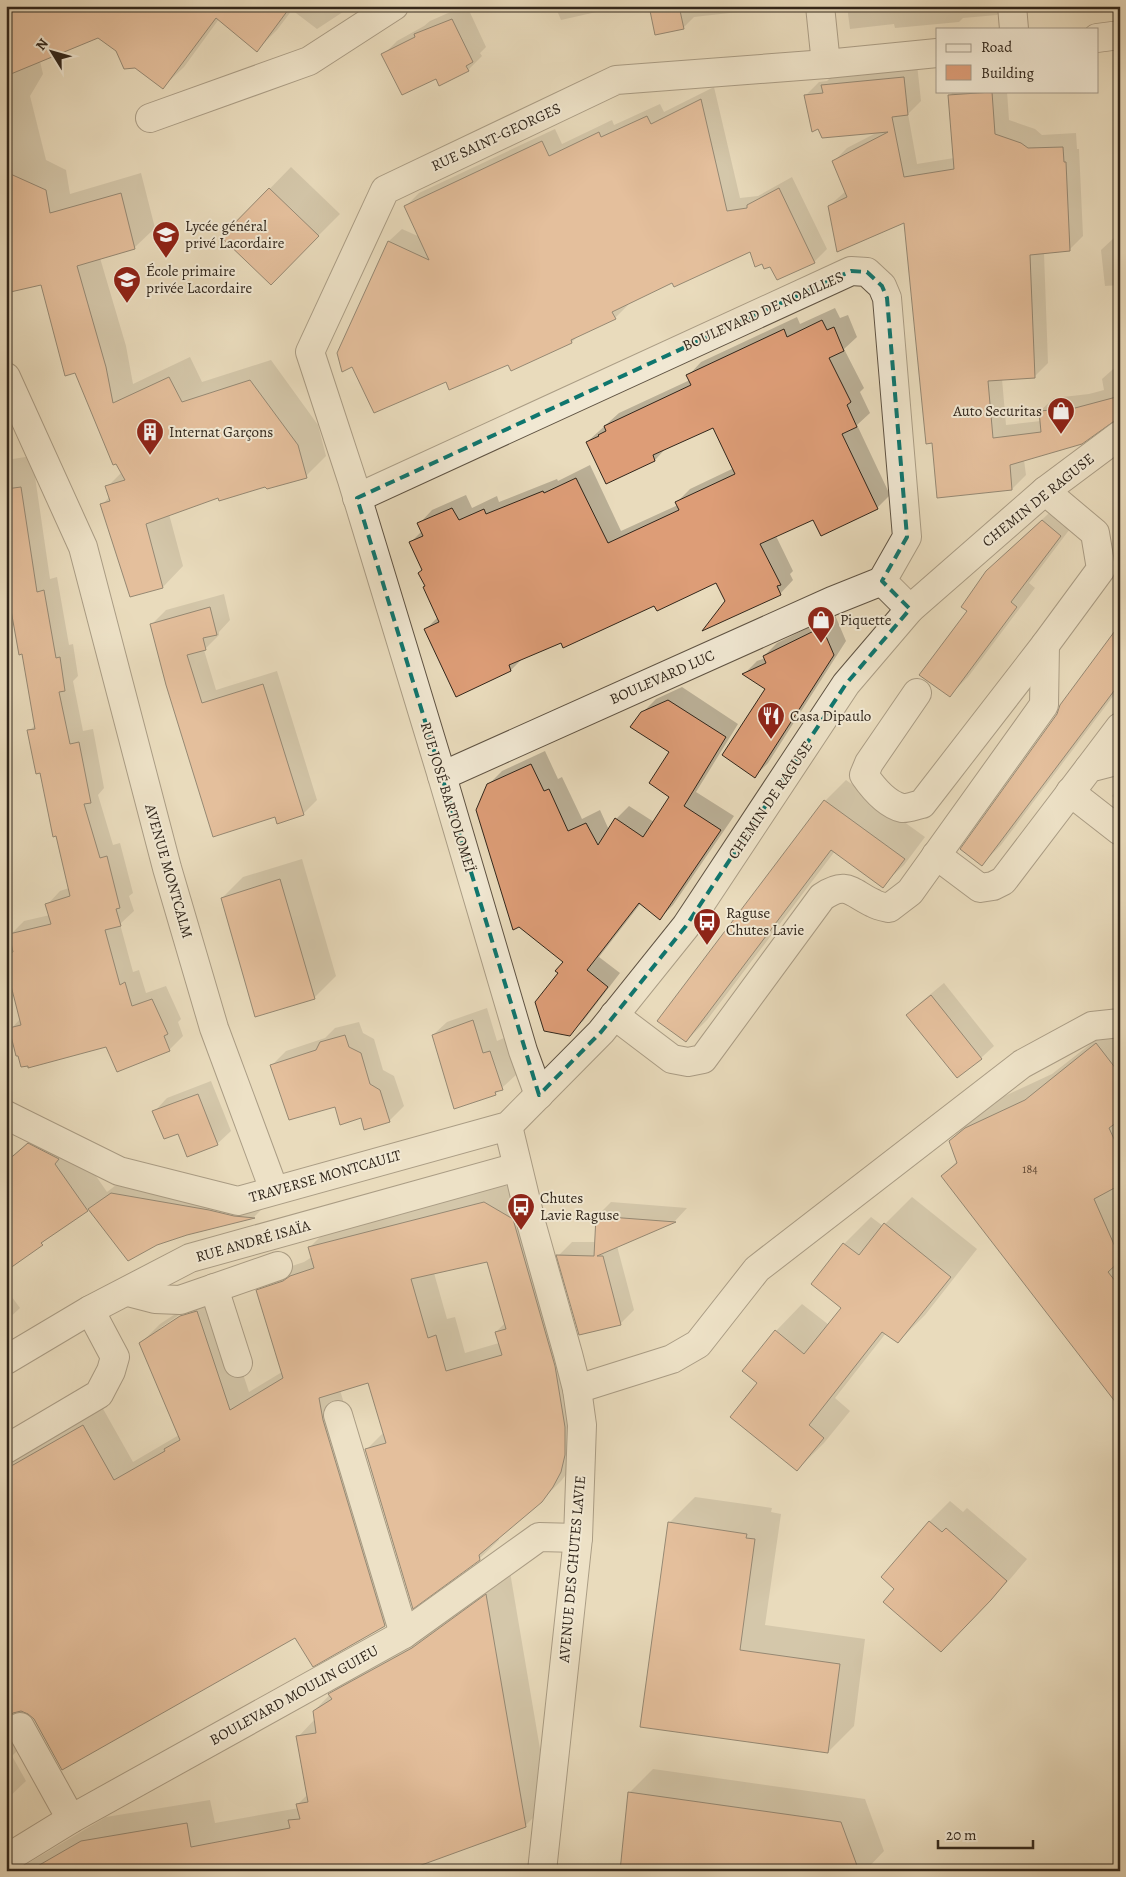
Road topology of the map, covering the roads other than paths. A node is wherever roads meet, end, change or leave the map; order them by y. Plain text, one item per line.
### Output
1 (394, 6) edge
2 (820, 6) edge
3 (1012, 6) edge
4 (1014, 28) edge
5 (1120, 36) edge
6 (1098, 38) edge
7 (936, 53) edge
8 (826, 64) junction
9 (150, 118) dead end
10 (6, 377) edge
11 (1120, 435) edge
12 (1045, 491) junction
13 (356, 498) junction
14 (882, 581) junction
15 (910, 609) junction
16 (1045, 644) junction
17 (917, 693) dead end
18 (1120, 727) edge
19 (1120, 760) edge
20 (1089, 768) junction
21 (442, 776) junction
22 (1070, 792) junction
23 (1120, 831) edge
24 (936, 856) junction
25 (614, 1015) junction
26 (1120, 1023) edge
27 (539, 1096) junction
28 (6, 1115) edge
29 (508, 1126) junction
30 (517, 1167) junction
31 (274, 1190) junction
32 (278, 1266) dead end
33 (214, 1288) junction
34 (128, 1292) junction
35 (90, 1310) junction
36 (6, 1360) edge
37 (238, 1363) dead end
38 (577, 1389) junction
39 (338, 1415) dead end
40 (6, 1449) edge
41 (578, 1538) junction
42 (404, 1634) junction
43 (20, 1727) dead end
44 (71, 1819) junction
45 (6, 1860) edge
46 (542, 1871) edge

1 - 9 street
2 - 8 street
3 - 4 street
5 - 6 street
7 - 8 street, RUE SAINT-GEORGES
8 - 13 street, RUE SAINT-GEORGES
10 - 31 street, AVENUE MONTCALM
11 - 12 street, CHEMIN DE RAGUSE
12 - 15 street, CHEMIN DE RAGUSE
12 - 16 street
13 - 14 street, BOULEVARD DE NOAILLES
13 - 21 street, RUE JOSÉ BARTOLOMEÏ
14 - 15 street
14 - 21 street, BOULEVARD LUC
15 - 25 street, CHEMIN DE RAGUSE
16 - 17 street
16 - 24 street
18 - 20 street
19 - 20 street
20 - 22 street
21 - 27 street, RUE JOSÉ BARTOLOMEÏ
22 - 23 street
22 - 24 street
24 - 25 street
25 - 27 street, CHEMIN DE RAGUSE
26 - 38 street
27 - 29 street, CHEMIN DE RAGUSE
28 - 31 street, TRAVERSE MONTCAULT
29 - 30 street, AVENUE DES CHUTES LAVIE
29 - 31 street, TRAVERSE MONTCAULT
30 - 34 street, RUE ANDRÉ ISAÏA
30 - 38 street, AVENUE DES CHUTES LAVIE
32 - 33 street
33 - 34 street
33 - 37 street
34 - 35 street, RUE ANDRÉ ISAÏA
35 - 36 street, RUE ANDRÉ ISAÏA
35 - 40 street
38 - 41 street, AVENUE DES CHUTES LAVIE
39 - 42 street
41 - 42 street, BOULEVARD MOULIN GUIEU
41 - 46 street, AVENUE DES CHUTES LAVIE
42 - 44 street, BOULEVARD MOULIN GUIEU
43 - 44 street
44 - 45 street, BOULEVARD MOULIN GUIEU

